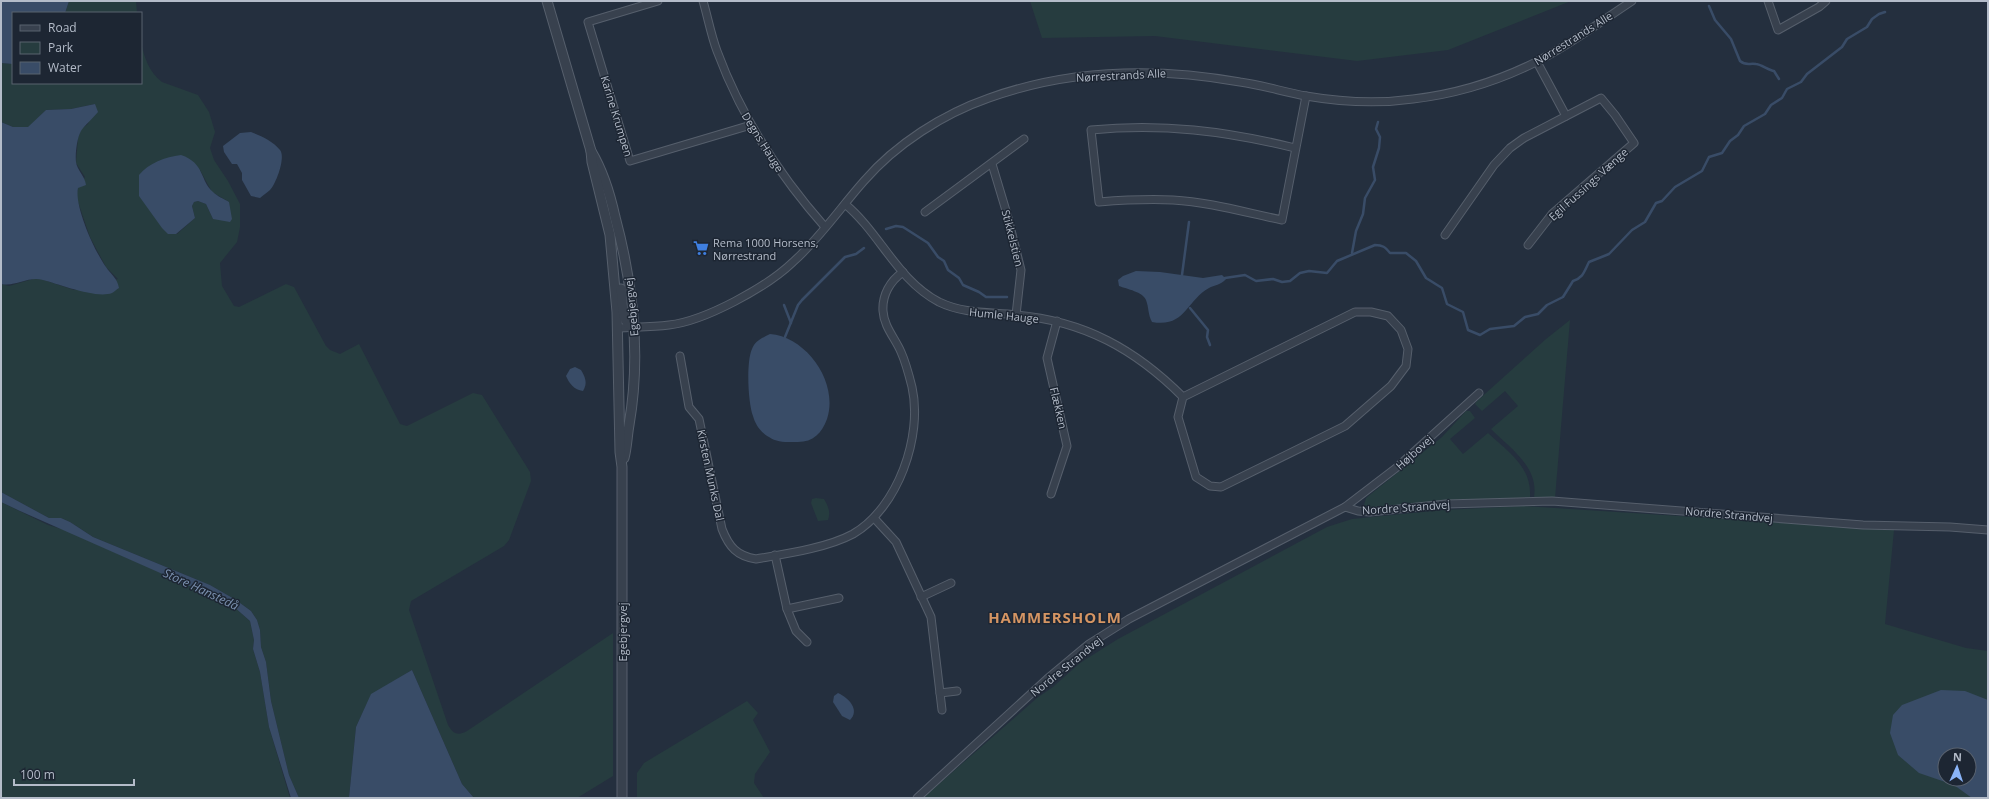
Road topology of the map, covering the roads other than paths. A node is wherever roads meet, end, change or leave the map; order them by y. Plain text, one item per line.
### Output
1 (547, 1) edge
2 (658, 1) edge
3 (703, 1) edge
4 (1632, 1) edge
5 (1768, 1) edge
6 (1826, 1) edge
7 (1537, 62) junction
8 (1306, 96) junction
9 (1566, 116) junction
10 (751, 125) junction
11 (1024, 139) dead end
12 (1295, 148) junction
13 (591, 151) junction
14 (992, 164) junction
15 (845, 204) junction
16 (925, 212) dead end
17 (825, 227) junction
18 (610, 235) junction
19 (1445, 235) dead end
20 (1528, 245) dead end
21 (903, 272) junction
22 (1016, 315) junction
23 (1057, 321) junction
24 (634, 327) junction
25 (618, 328) junction
26 (680, 356) dead end
27 (1479, 393) dead end
28 (1183, 397) junction
29 (622, 467) junction
30 (1051, 494) dead end
31 (1345, 507) junction
32 (874, 518) junction
33 (1988, 530) edge
34 (775, 555) junction
35 (951, 583) dead end
36 (921, 596) junction
37 (839, 598) dead end
38 (787, 609) junction
39 (807, 642) dead end
40 (957, 691) dead end
41 (940, 693) junction
42 (942, 710) dead end
43 (622, 798) edge
44 (917, 798) edge

1 - 13 street, Egebjergvej
2 - 10 street, Karine Krumpen
3 - 10 street, Degns Hauge
4 - 7 street, Nørrestrands Alle
5 - 6 street
7 - 8 street, Nørrestrands Alle
7 - 9 street
8 - 12 street
8 - 15 street, Nørrestrands Alle
9 - 19 street, Egil Fussings Vænge
9 - 20 street, Egil Fussings Vænge
10 - 17 street, Degns Hauge
11 - 14 street
12 - 12 street
13 - 18 street, Egebjergvej
13 - 24 street, Egebjergvej
14 - 16 street
14 - 22 street, Stikkelstien
15 - 17 street, Nørrestrands Alle
15 - 21 street, Humle Hauge
17 - 24 street, Nørrestrands Alle
18 - 24 street
18 - 25 street, Egebjergvej
21 - 22 street, Humle Hauge
21 - 32 street, Kirsten Munks Dal
22 - 23 street, Humle Hauge
23 - 28 street, Humle Hauge
23 - 30 street, Flækken
24 - 25 street, Nørrestrands Alle
24 - 29 street, Egebjergvej
25 - 29 street, Egebjergvej
26 - 34 street, Kirsten Munks Dal
27 - 31 street, Højbovej
28 - 28 street
29 - 43 street, Egebjergvej
31 - 33 street, Nordre Strandvej
31 - 44 street, Nordre Strandvej
32 - 34 street, Kirsten Munks Dal
32 - 36 street
34 - 38 street
35 - 36 street
36 - 41 street
37 - 38 street
38 - 39 street
40 - 41 street
41 - 42 street

